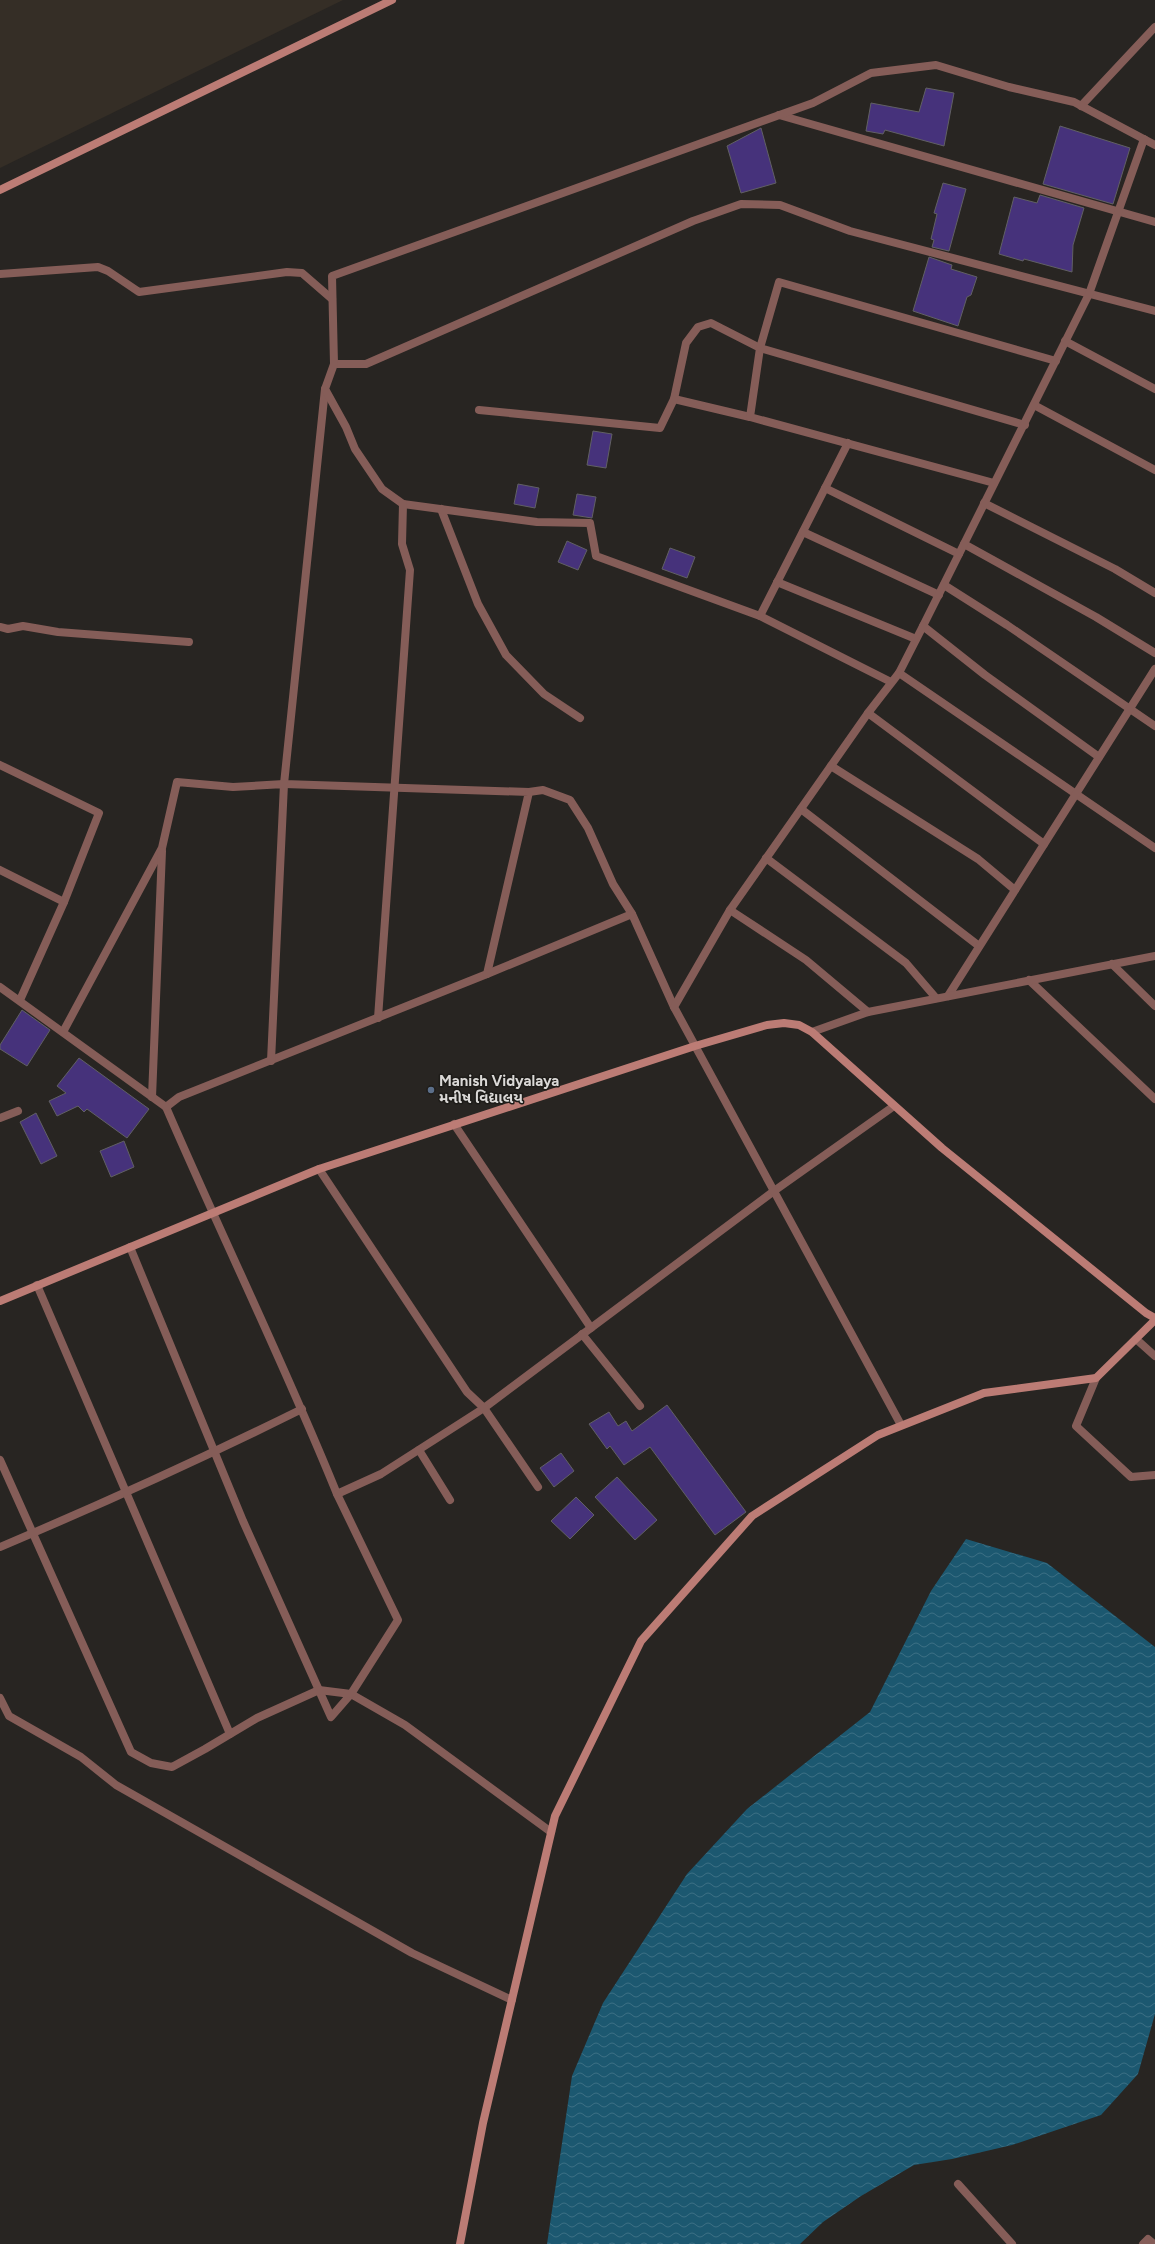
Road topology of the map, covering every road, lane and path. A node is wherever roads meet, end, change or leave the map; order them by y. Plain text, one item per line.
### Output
1 (392, 0) edge
2 (1155, 27) edge
3 (1081, 106) junction
4 (779, 115) junction
5 (1144, 139) junction
6 (1155, 145) edge
7 (0, 190) edge
8 (1119, 212) junction
9 (1155, 222) edge
10 (0, 274) edge
11 (1088, 294) junction
12 (332, 299) junction
13 (1155, 311) edge
14 (1065, 342) junction
15 (760, 348) junction
16 (1056, 361) junction
17 (334, 364) junction
18 (325, 389) junction
19 (1155, 389) edge
20 (674, 399) junction
21 (1034, 405) junction
22 (479, 410) dead end
23 (750, 416) junction
24 (1025, 425) junction
25 (848, 443) junction
26 (1155, 470) edge
27 (994, 483) junction
28 (825, 488) junction
29 (984, 503) junction
30 (403, 504) junction
31 (441, 509) junction
32 (803, 532) junction
33 (964, 544) junction
34 (959, 554) junction
35 (777, 582) junction
36 (944, 585) junction
37 (1155, 593) edge
38 (939, 594) junction
39 (760, 616) junction
40 (923, 626) junction
41 (0, 627) edge
42 (916, 639) junction
43 (189, 642) dead end
44 (1155, 653) edge
45 (1155, 669) edge
46 (898, 672) junction
47 (891, 682) junction
48 (1130, 708) junction
49 (868, 713) junction
50 (580, 718) dead end
51 (1155, 726) edge
52 (1099, 757) junction
53 (0, 764) edge
54 (831, 766) junction
55 (284, 784) junction
56 (395, 788) junction
57 (529, 792) junction
58 (1075, 795) junction
59 (801, 809) junction
60 (1044, 844) junction
61 (162, 848) junction
62 (1155, 848) edge
63 (766, 858) junction
64 (0, 870) edge
65 (1015, 890) junction
66 (64, 902) junction
67 (730, 910) junction
68 (632, 914) junction
69 (979, 946) junction
70 (1155, 956) edge
71 (1112, 964) junction
72 (487, 974) junction
73 (1029, 980) junction
74 (0, 987) edge
75 (948, 996) junction
76 (936, 998) junction
77 (20, 1000) junction
78 (1155, 1006) edge
79 (674, 1007) junction
80 (868, 1012) junction
81 (378, 1018) junction
82 (63, 1032) junction
83 (812, 1032) junction
84 (695, 1046) junction
85 (271, 1061) junction
86 (152, 1097) junction
87 (1155, 1099) edge
88 (894, 1106) junction
89 (166, 1108) junction
90 (18, 1111) dead end
91 (0, 1118) edge
92 (454, 1124) junction
93 (319, 1168) junction
94 (774, 1191) junction
95 (212, 1213) junction
96 (130, 1247) junction
97 (37, 1285) junction
98 (0, 1301) edge
99 (1155, 1319) edge
100 (591, 1328) junction
101 (582, 1334) junction
102 (1136, 1339) junction
103 (1155, 1356) edge
104 (1096, 1378) junction
105 (640, 1406) dead end
106 (484, 1408) junction
107 (302, 1409) junction
108 (901, 1425) junction
109 (419, 1450) junction
110 (215, 1452) junction
111 (0, 1460) edge
112 (1155, 1475) edge
113 (538, 1487) dead end
114 (126, 1493) junction
115 (337, 1494) junction
116 (450, 1500) dead end
117 (32, 1533) junction
118 (0, 1547) edge
119 (319, 1690) junction
120 (351, 1694) junction
121 (0, 1698) edge
122 (230, 1734) junction
123 (552, 1832) junction
124 (512, 2000) junction
125 (958, 2184) dead end
126 (460, 2244) edge
127 (1012, 2244) edge
128 (1143, 2244) edge
129 (1154, 2244) edge

1 - 7 main road
2 - 3 street
3 - 4 street
3 - 5 street
4 - 8 street
4 - 12 street
5 - 6 street
5 - 8 street
8 - 9 street
8 - 11 street
10 - 12 street
11 - 13 street
11 - 14 street
11 - 17 street
12 - 17 street
14 - 16 street
14 - 19 street
15 - 16 street
15 - 20 street
15 - 23 street
15 - 24 street
16 - 21 street
17 - 18 street
18 - 30 street
18 - 55 street
20 - 22 street
20 - 23 street
21 - 24 street
21 - 26 street
23 - 25 street
24 - 27 street
25 - 27 street
25 - 28 street
27 - 29 street
28 - 32 street
28 - 34 street
29 - 33 street
29 - 37 street
30 - 31 street
30 - 56 street
31 - 39 street
31 - 50 street
32 - 35 street
32 - 38 street
33 - 34 street
33 - 44 street
34 - 36 street
35 - 39 street
35 - 42 street
36 - 38 street
36 - 48 street
38 - 40 street
39 - 47 street
40 - 42 street
40 - 52 street
41 - 43 street
42 - 46 street
45 - 48 street
46 - 47 street
46 - 58 street
47 - 49 street
48 - 51 street
48 - 52 street
49 - 54 street
49 - 60 street
52 - 58 street
53 - 66 street
54 - 59 street
54 - 65 street
55 - 56 street
55 - 61 street
55 - 85 street
56 - 57 street
56 - 81 street
57 - 68 street
57 - 72 street
58 - 60 street
58 - 62 street
59 - 63 street
59 - 69 street
60 - 65 street
61 - 82 street
61 - 86 street
63 - 67 street
63 - 76 street
64 - 66 street
65 - 69 street
66 - 77 street
67 - 79 street
67 - 80 street
68 - 72 street
68 - 79 street
69 - 75 street
70 - 71 street
71 - 73 street
71 - 78 street
72 - 81 street
73 - 75 street
73 - 87 street
74 - 77 street
75 - 76 street
76 - 80 street
77 - 82 street
79 - 84 street
80 - 83 street
81 - 85 street
82 - 86 street
83 - 84 main road
83 - 88 main road
84 - 92 main road
84 - 94 street
85 - 89 street
86 - 89 street
88 - 94 street
88 - 99 main road
89 - 95 street
90 - 91 street
92 - 93 main road
92 - 100 street
93 - 95 main road
93 - 106 street
94 - 100 street
94 - 108 street
95 - 96 main road
95 - 107 street
96 - 97 main road
96 - 110 street
97 - 98 main road
97 - 114 street
99 - 102 main road
100 - 101 street
101 - 105 street
101 - 106 street
102 - 103 street
102 - 104 main road
104 - 108 main road
104 - 112 street
106 - 109 street
106 - 113 street
107 - 110 street
107 - 115 street
108 - 123 main road
109 - 115 street
109 - 116 street
110 - 114 street
110 - 119 street
111 - 117 street
114 - 117 street
114 - 122 street
115 - 120 street
117 - 118 street
117 - 122 street
119 - 120 street
119 - 120 street
119 - 122 street
120 - 123 street
121 - 124 street
123 - 124 main road
124 - 126 main road
125 - 127 street
128 - 129 street

